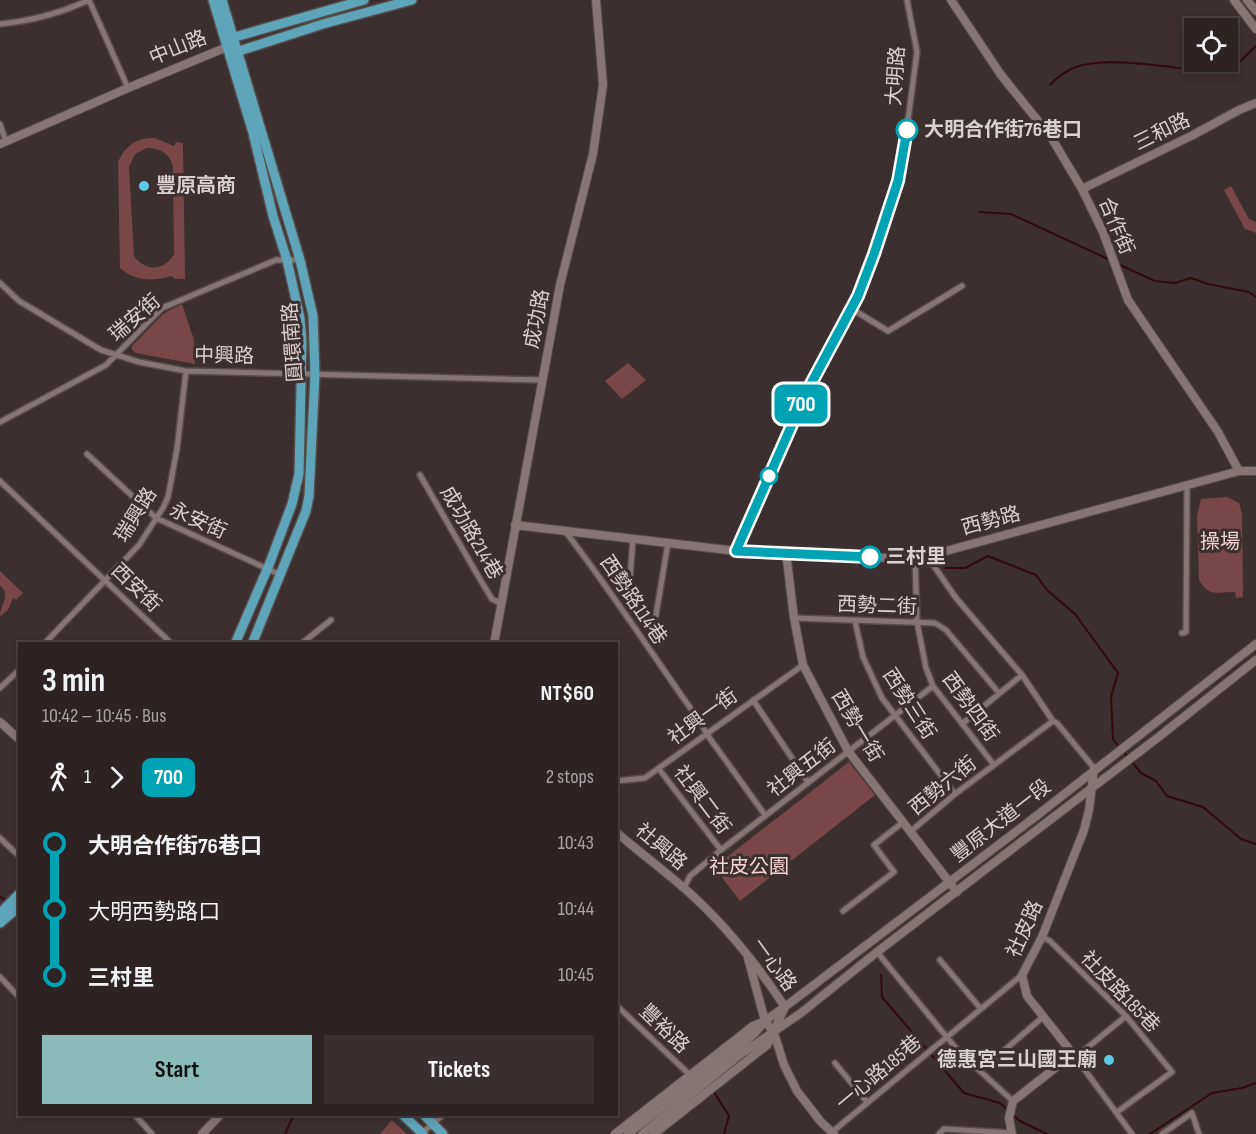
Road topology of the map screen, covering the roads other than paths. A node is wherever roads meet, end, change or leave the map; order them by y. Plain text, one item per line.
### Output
1 (89, 0) edge
2 (213, 0) edge
3 (222, 0) edge
4 (364, 0) edge
5 (412, 0) edge
6 (597, 0) edge
7 (907, 0) edge
8 (951, 0) edge
9 (1234, 0) edge
10 (1247, 0) edge
11 (1256, 11) edge
12 (0, 24) edge
13 (1256, 29) edge
14 (235, 37) junction
15 (227, 47) junction
16 (238, 51) junction
17 (128, 88) junction
18 (1256, 103) edge
19 (0, 124) edge
20 (3, 143) edge
21 (1082, 189) junction
22 (287, 260) junction
23 (300, 260) junction
24 (0, 283) edge
25 (962, 286) dead end
26 (852, 309) junction
27 (116, 354) junction
28 (186, 370) junction
29 (301, 372) junction
30 (315, 374) junction
31 (542, 380) junction
32 (0, 422) edge
33 (87, 454) dead end
34 (1239, 471) junction
35 (1256, 471) edge
36 (420, 475) dead end
37 (0, 481) edge
38 (1187, 485) junction
39 (156, 518) junction
40 (514, 525) junction
41 (565, 531) junction
42 (633, 539) junction
43 (668, 543) junction
44 (736, 551) junction
45 (786, 552) junction
46 (927, 556) junction
47 (915, 557) junction
48 (268, 569) junction
49 (281, 575) junction
50 (105, 579) junction
51 (629, 591) dead end
52 (501, 603) junction
53 (656, 615) dead end
54 (794, 618) junction
55 (331, 620) dead end
56 (855, 621) junction
57 (917, 622) junction
58 (1182, 633) dead end
59 (46, 642) edge
60 (170, 642) edge
61 (236, 642) edge
62 (253, 642) edge
63 (304, 642) edge
64 (494, 642) edge
65 (1256, 644) edge
66 (1256, 660) edge
67 (803, 665) junction
68 (18, 671) edge
69 (1022, 675) junction
70 (933, 686) junction
71 (0, 688) edge
72 (999, 693) junction
73 (753, 700) junction
74 (894, 715) junction
75 (1053, 721) junction
76 (0, 722) edge
77 (962, 724) junction
78 (706, 733) junction
79 (18, 738) edge
80 (848, 751) junction
81 (994, 765) junction
82 (659, 768) junction
83 (1094, 768) junction
84 (618, 781) edge
85 (808, 782) junction
86 (1092, 788) junction
87 (956, 794) junction
88 (765, 815) junction
89 (903, 823) junction
90 (910, 831) junction
91 (618, 834) edge
92 (0, 838) edge
93 (721, 850) junction
94 (18, 855) edge
95 (949, 882) junction
96 (684, 888) junction
97 (957, 892) junction
98 (18, 895) edge
99 (18, 908) edge
100 (843, 911) dead end
101 (0, 913) edge
102 (0, 923) edge
103 (1042, 937) junction
104 (877, 952) junction
105 (746, 954) junction
106 (940, 960) dead end
107 (1022, 975) junction
108 (0, 977) edge
109 (18, 996) edge
110 (618, 1007) edge
111 (784, 1007) junction
112 (981, 1009) junction
113 (1126, 1016) junction
114 (1043, 1017) junction
115 (765, 1021) junction
116 (774, 1033) junction
117 (946, 1037) junction
118 (740, 1051) junction
119 (1074, 1055) junction
120 (836, 1063) dead end
121 (980, 1071) junction
122 (690, 1075) junction
123 (1013, 1101) junction
124 (867, 1102) junction
125 (1117, 1112) junction
126 (136, 1116) edge
127 (219, 1116) edge
128 (404, 1116) edge
129 (425, 1116) edge
130 (442, 1116) edge
131 (433, 1124) junction
132 (833, 1133) edge
133 (152, 1134) edge
134 (202, 1134) edge
135 (423, 1134) edge
136 (443, 1134) edge
137 (615, 1134) edge
138 (628, 1134) edge
139 (642, 1134) edge
140 (654, 1134) edge
141 (939, 1134) edge
142 (1012, 1134) edge
143 (1132, 1134) edge
144 (1162, 1134) edge
145 (1200, 1134) edge

1 - 12 street
1 - 17 street
2 - 15 main road, 圓環南路
3 - 14 main road, 圓環南路
4 - 14 main road, 中山路
5 - 16 main road, 中山路
6 - 31 street, 成功路
7 - 26 street, 大明路
8 - 21 street, 合作街
9 - 13 street
10 - 11 street
14 - 15 main road
14 - 16 main road, 圓環南路
15 - 16 main road, 中山路
15 - 17 street, 中山路
15 - 22 main road, 圓環南路
16 - 23 main road, 圓環南路
17 - 20 street, 中山路
18 - 21 street, 三和路
19 - 20 street
21 - 34 street, 合作街
22 - 23 street, 瑞安街
22 - 27 street, 瑞安街
22 - 29 main road, 圓環南路
23 - 30 main road, 圓環南路
24 - 27 street, 中興路
25 - 26 street
26 - 44 street, 大明路
27 - 28 street, 中興路
27 - 32 street, 瑞安街
28 - 29 street, 中興路
28 - 39 street, 瑞興路
29 - 30 street, 中興路
29 - 48 main road, 圓環南路
30 - 31 street, 中興路
30 - 49 main road, 圓環南路
31 - 40 street, 成功路
33 - 39 street, 永安街
34 - 35 street, 西勢路
34 - 38 street, 西勢路
36 - 52 street, 成功路214巷
37 - 50 street, 西安街
38 - 46 street, 西勢路
38 - 58 street
39 - 48 street, 永安街
39 - 50 street, 瑞興路
40 - 41 street, 西勢路
40 - 52 street, 成功路
41 - 42 street, 西勢路
41 - 78 street, 西勢路114巷
42 - 43 street, 西勢路
42 - 51 street
43 - 44 street, 西勢路
43 - 53 street
44 - 45 street, 西勢路
45 - 47 street, 西勢路
45 - 54 street, 西勢一街
46 - 47 street, 西勢路
46 - 69 street
47 - 57 street, 西勢四街
48 - 49 street, 永安街
48 - 61 main road, 圓環南路
49 - 62 main road, 圓環南路
50 - 59 street, 瑞興路
50 - 60 street, 西安街
52 - 64 street, 成功路
54 - 56 street, 西勢二街
54 - 67 street, 西勢一街
55 - 63 street
56 - 57 street, 西勢二街
56 - 74 street, 西勢三街
57 - 70 street, 西勢四街
57 - 72 street, 西勢二街
65 - 83 street, 豐原大道一段
66 - 86 street, 豐原大道一段
67 - 73 street, 社興一街
67 - 80 street, 西勢一街
68 - 71 street
69 - 72 street
69 - 75 street
70 - 74 street, 社興五街
70 - 77 street, 西勢四街
72 - 77 street
73 - 78 street, 社興一街
73 - 85 street
74 - 80 street, 社興五街
74 - 87 street, 西勢三街
75 - 81 street, 西勢六街
75 - 83 street
76 - 79 street
77 - 81 street, 西勢四街
78 - 82 street, 社興一街
78 - 88 street, 西勢路114巷
80 - 85 street, 社興五街
80 - 89 street, 西勢一街
81 - 87 street, 西勢六街
82 - 84 street, 社興一街
82 - 93 street, 社興二街
83 - 86 street, 社皮路
83 - 95 street, 豐原大道一段
85 - 88 street, 社興五街
86 - 97 street, 豐原大道一段
86 - 103 street, 社皮路
87 - 90 street, 西勢六街
88 - 93 street, 社興五街
89 - 90 street, 西勢一街
89 - 100 street
90 - 95 street, 西勢一街
91 - 96 street, 社興路
92 - 94 street
93 - 96 street, 社興五街
95 - 97 street, 西勢一街
95 - 111 street, 豐原大道一段
96 - 105 street, 一心路
97 - 104 street, 豐原大道一段
98 - 101 main road
99 - 102 main road
103 - 107 street, 社皮路
103 - 113 street, 社皮路185巷
104 - 116 street, 豐原大道一段
104 - 117 street
105 - 111 street, 一心路
105 - 115 street
106 - 112 street
107 - 112 street, 一心路185巷
107 - 114 street, 社皮路
108 - 109 street
110 - 122 street, 豐裕路
111 - 115 street, 豐原大道一段
111 - 116 street, 一心路
112 - 117 street, 一心路185巷
113 - 119 street
113 - 125 street, 社皮路185巷
114 - 119 street, 社皮路
114 - 121 street
115 - 116 street
115 - 118 street, 豐原大道一段
115 - 122 street, 豐原大道一段
116 - 118 street, 豐原大道一段
116 - 132 street
116 - 140 street, 豐原大道一段
117 - 121 street
117 - 124 street, 一心路185巷
118 - 138 street
118 - 139 street
119 - 123 street
119 - 125 street
120 - 124 street
121 - 123 street
122 - 137 street, 豐原大道一段
123 - 142 street
124 - 132 street, 一心路185巷
125 - 143 street
126 - 133 street
127 - 134 street
128 - 135 main road
129 - 131 main road
130 - 131 street
131 - 135 street
131 - 136 main road
141 - 142 street
144 - 145 street

